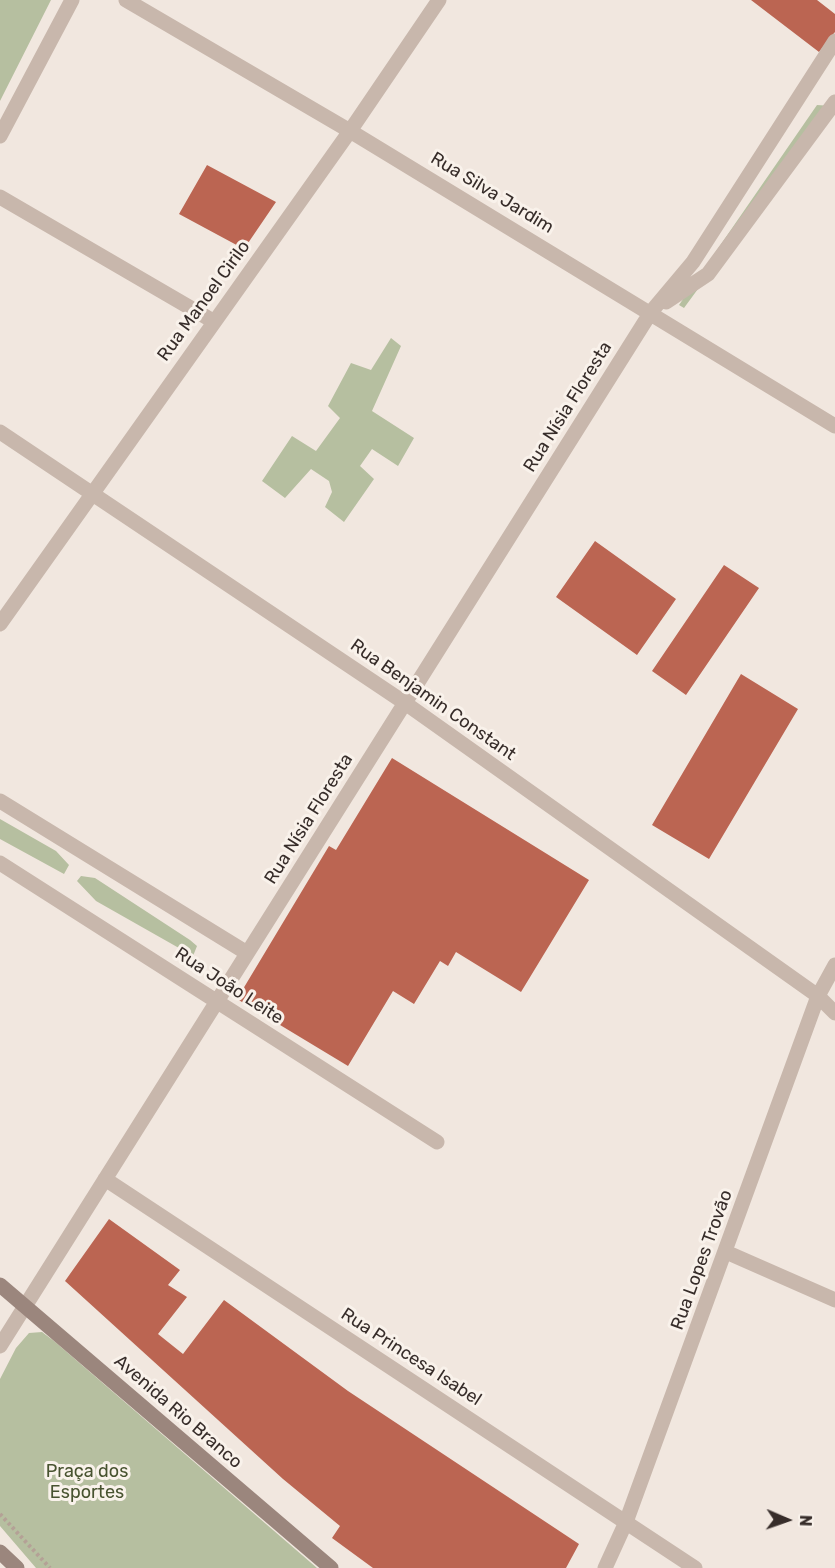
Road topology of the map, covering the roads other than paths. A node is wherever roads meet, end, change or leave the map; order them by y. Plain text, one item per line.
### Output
1 (72, 0) edge
2 (126, 0) edge
3 (439, 0) edge
4 (835, 41) edge
5 (835, 102) edge
6 (350, 131) junction
7 (0, 136) edge
8 (0, 197) edge
9 (651, 312) junction
10 (213, 321) junction
11 (835, 426) edge
12 (0, 432) edge
13 (91, 493) junction
14 (0, 624) edge
15 (405, 703) junction
16 (0, 801) edge
17 (0, 864) edge
18 (247, 953) junction
19 (835, 965) edge
20 (818, 996) junction
21 (217, 1001) junction
22 (835, 1013) edge
23 (438, 1142) dead end
24 (105, 1179) junction
25 (726, 1252) junction
26 (0, 1285) edge
27 (835, 1300) edge
28 (25, 1306) junction
29 (0, 1346) edge
30 (626, 1522) junction
31 (0, 1552) edge
32 (17, 1568) edge
33 (331, 1568) edge
34 (605, 1568) edge
35 (694, 1568) edge

1 - 7 street
2 - 6 street, Rua Silva Jardim
3 - 6 street, Rua Manoel Cirilo
4 - 9 street, Rua Nísia Floresta
5 - 9 street, Rua Nísia Floresta
6 - 9 street, Rua Silva Jardim
6 - 10 street, Rua Manoel Cirilo
8 - 10 street
9 - 11 street, Rua Silva Jardim
9 - 15 street, Rua Nísia Floresta
10 - 13 street, Rua Manoel Cirilo
12 - 13 street, Rua Benjamin Constant
13 - 14 street, Rua Manoel Cirilo
13 - 15 street, Rua Benjamin Constant
15 - 18 street, Rua Nísia Floresta
15 - 20 street, Rua Benjamin Constant
16 - 18 street, Rua João Leite
17 - 21 street, Rua João Leite
18 - 21 street, Rua Nísia Floresta
19 - 20 street, Rua Lopes Trovão
20 - 22 street, Rua Benjamin Constant
20 - 25 street, Rua Lopes Trovão
21 - 23 street, Rua João Leite
21 - 24 street, Rua Nísia Floresta
24 - 28 street, Rua Nísia Floresta
24 - 30 street, Rua Princesa Isabel
25 - 27 street
25 - 30 street, Rua Lopes Trovão
26 - 28 main road, Avenida Rio Branco
28 - 29 street, Rua Nísia Floresta
28 - 33 main road, Avenida Rio Branco
30 - 34 street, Rua Lopes Trovão
30 - 35 street, Rua Princesa Isabel
31 - 32 main road

